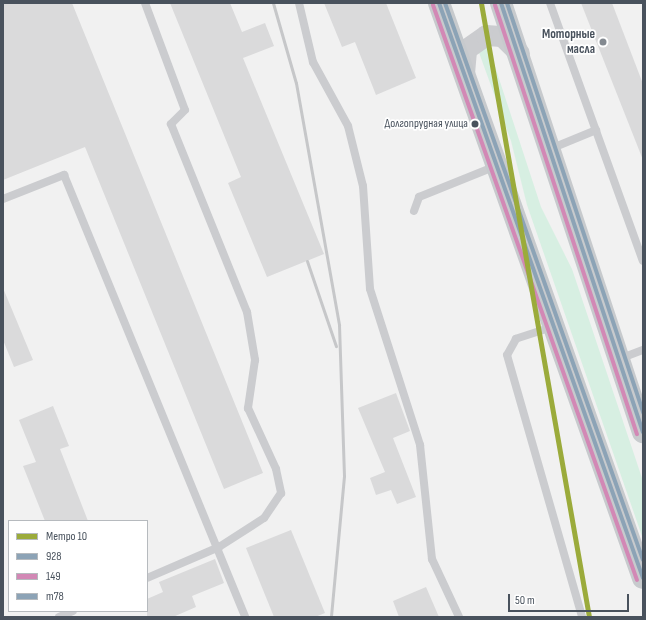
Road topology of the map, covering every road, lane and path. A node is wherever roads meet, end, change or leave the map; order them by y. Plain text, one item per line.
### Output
1 (145, 3) edge
2 (298, 3) edge
3 (439, 3) edge
4 (501, 3) edge
5 (550, 3) edge
6 (518, 53) junction
7 (464, 72) junction
8 (596, 130) junction
9 (549, 149) junction
10 (498, 165) junction
11 (3, 199) edge
12 (414, 211) dead end
13 (643, 261) edge
14 (555, 326) junction
15 (643, 350) edge
16 (619, 359) junction
17 (643, 432) edge
18 (219, 547) junction
19 (148, 578) edge
20 (643, 578) edge
21 (71, 612) edge
22 (59, 617) edge
23 (246, 617) edge
24 (459, 617) edge
25 (582, 617) edge

1 - 18 lane
2 - 24 lane
3 - 7 main road
4 - 6 main road
5 - 8 lane
6 - 7 street
6 - 9 main road
7 - 10 main road
8 - 9 lane
8 - 13 lane
9 - 16 main road
10 - 12 lane
10 - 14 main road
11 - 18 lane
14 - 20 main road
14 - 25 lane
15 - 16 lane
16 - 17 main road
18 - 19 lane
18 - 23 lane
21 - 22 lane

